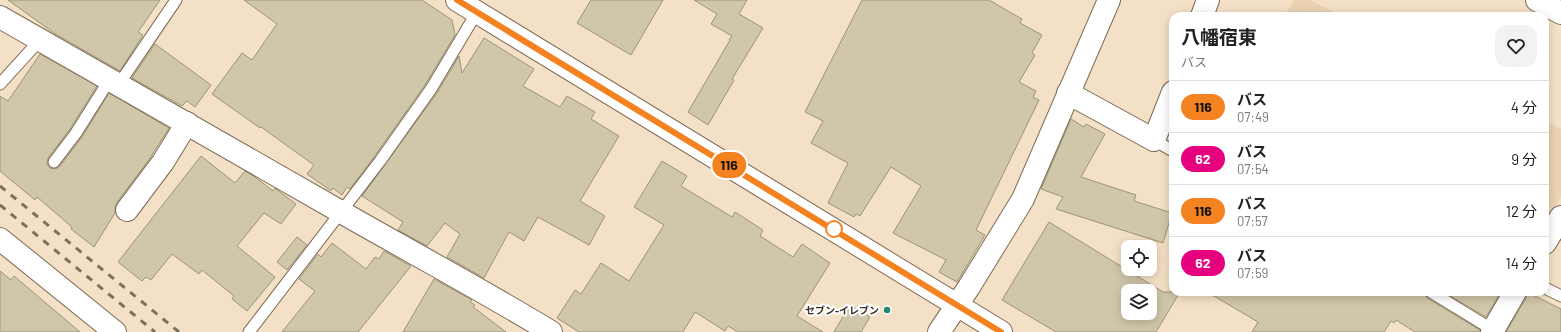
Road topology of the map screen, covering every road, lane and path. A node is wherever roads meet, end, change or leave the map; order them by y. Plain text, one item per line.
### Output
1 (176, 0) edge
2 (457, 0) edge
3 (1110, 0) edge
4 (1208, 0) edge
5 (1537, 0) edge
6 (480, 6) edge
7 (1204, 12) edge
8 (1561, 13) edge
9 (0, 17) edge
10 (40, 40) junction
11 (114, 81) junction
12 (0, 84) edge
13 (1068, 94) junction
14 (1169, 102) edge
15 (187, 123) junction
16 (1154, 140) junction
17 (1169, 149) edge
18 (54, 162) dead end
19 (127, 210) dead end
20 (341, 212) junction
21 (1560, 222) edge
22 (1549, 237) edge
23 (0, 239) edge
24 (1549, 290) edge
25 (1437, 296) edge
26 (1513, 296) edge
27 (1561, 296) edge
28 (956, 305) junction
29 (1493, 331) edge
30 (115, 332) edge
31 (249, 332) edge
32 (551, 332) edge
33 (939, 332) edge
34 (1001, 332) edge

1 - 11 lane
2 - 6 street
3 - 13 street
4 - 7 street
5 - 8 street
6 - 20 lane
6 - 28 street
9 - 10 street
10 - 11 street
10 - 12 lane
11 - 15 street
11 - 18 lane
13 - 16 street
13 - 28 street
14 - 16 street
15 - 19 street
15 - 20 street
16 - 17 lane
20 - 31 lane
20 - 32 street
21 - 22 street
23 - 30 street
24 - 27 lane
25 - 29 lane
26 - 29 street
28 - 33 street
28 - 34 street

